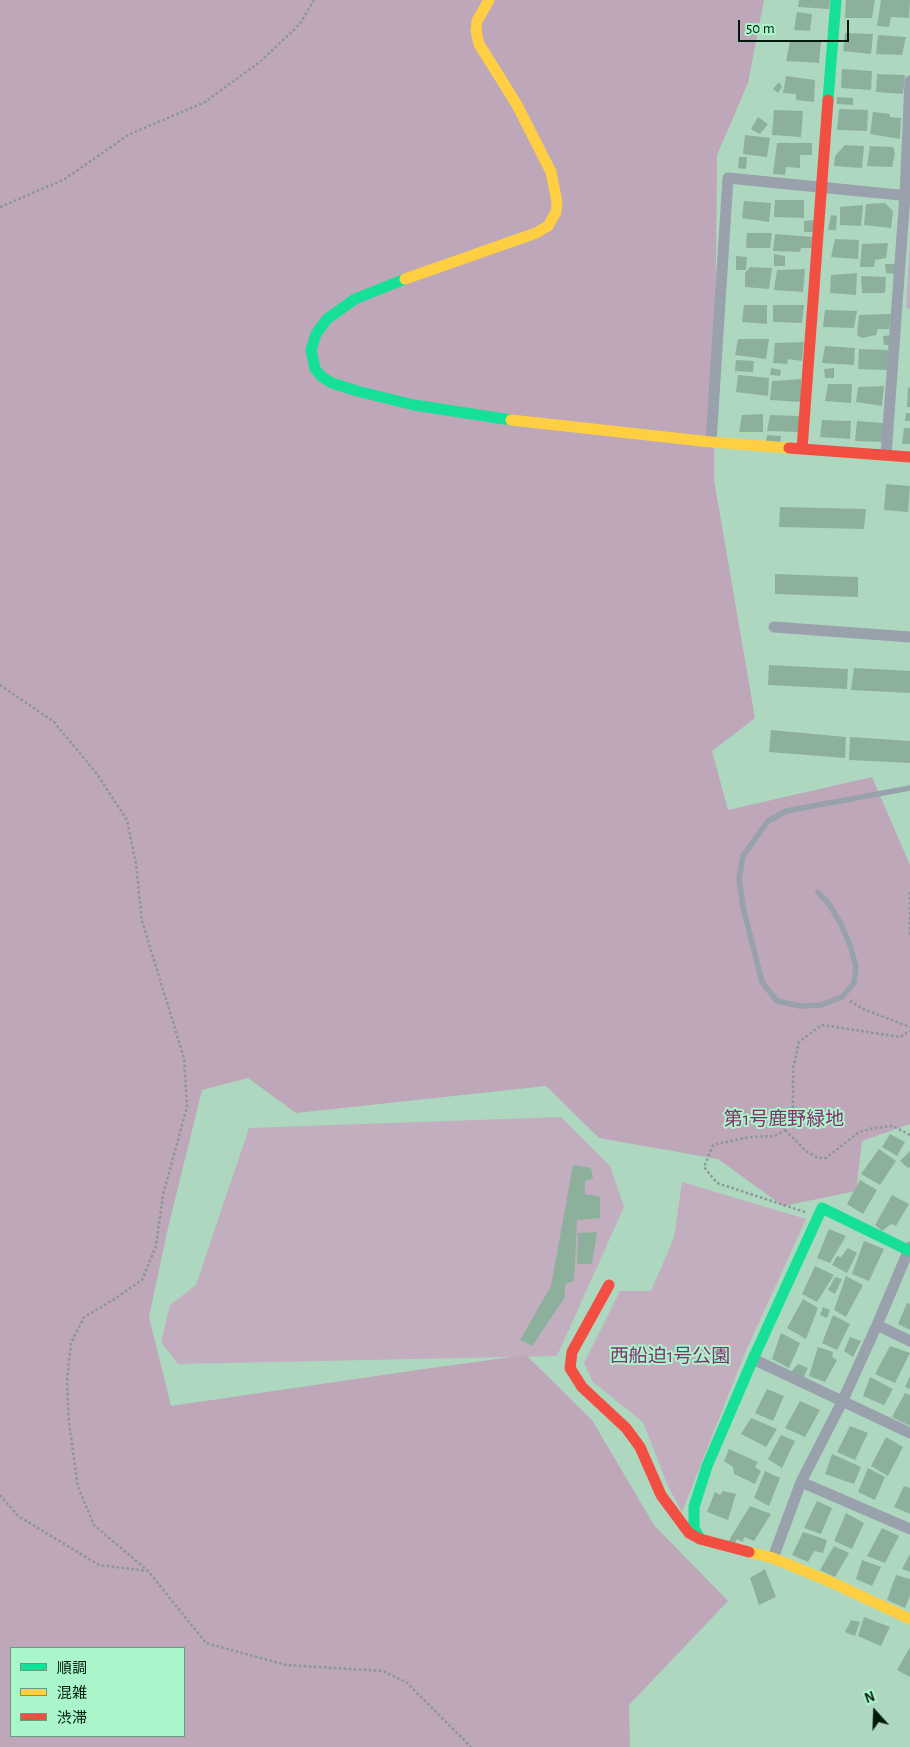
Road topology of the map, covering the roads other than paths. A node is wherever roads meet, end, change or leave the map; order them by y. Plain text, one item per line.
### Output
1 (489, 0) edge
2 (836, 0) edge
3 (910, 81) edge
4 (820, 188) junction
5 (907, 196) edge
6 (711, 442) junction
7 (802, 449) junction
8 (886, 455) junction
9 (910, 457) edge
10 (774, 627) dead end
11 (910, 637) edge
12 (910, 788) edge
13 (818, 892) dead end
14 (909, 1249) edge
15 (609, 1285) dead end
16 (877, 1325) junction
17 (910, 1341) edge
18 (752, 1359) junction
19 (842, 1402) junction
20 (910, 1433) edge
21 (801, 1482) junction
22 (910, 1529) edge
23 (700, 1539) junction
24 (772, 1558) junction
25 (910, 1619) edge

1 - 6 street
2 - 4 street
3 - 5 street
4 - 5 street
4 - 6 street
4 - 7 street
5 - 8 street
6 - 7 street
7 - 8 street
8 - 9 street
10 - 11 street
12 - 13 lane
14 - 16 street
14 - 18 street
15 - 23 street
16 - 17 street
16 - 19 street
18 - 19 street
18 - 23 street
19 - 20 street
19 - 21 street
21 - 22 street
21 - 24 street
23 - 24 street
24 - 25 street

